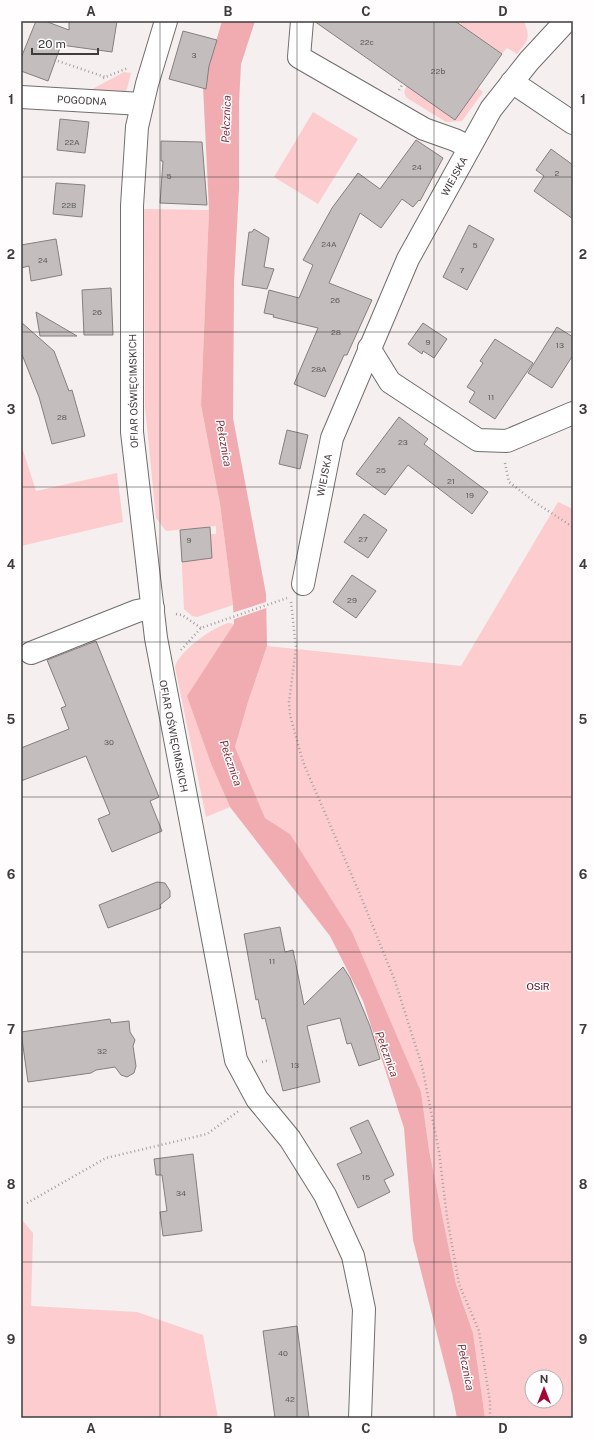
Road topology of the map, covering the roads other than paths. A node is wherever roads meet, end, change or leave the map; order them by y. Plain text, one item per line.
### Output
1 (166, 21) edge
2 (302, 21) edge
3 (557, 24) edge
4 (512, 82) junction
5 (21, 97) edge
6 (142, 104) junction
7 (573, 123) edge
8 (470, 147) junction
9 (370, 348) junction
10 (573, 413) edge
11 (296, 590) road end
12 (153, 608) junction
13 (31, 653) dead end
14 (360, 1418) edge

1 - 6 street, OFIAR OŚWIĘCIMSKICH
2 - 8 street
3 - 4 street, WIEJSKA
4 - 7 street
4 - 8 street, WIEJSKA
5 - 6 street, POGODNA
6 - 12 street, OFIAR OŚWIĘCIMSKICH
8 - 9 street, WIEJSKA
9 - 10 street
9 - 11 street, WIEJSKA
12 - 13 street
12 - 14 street, OFIAR OŚWIĘCIMSKICH

